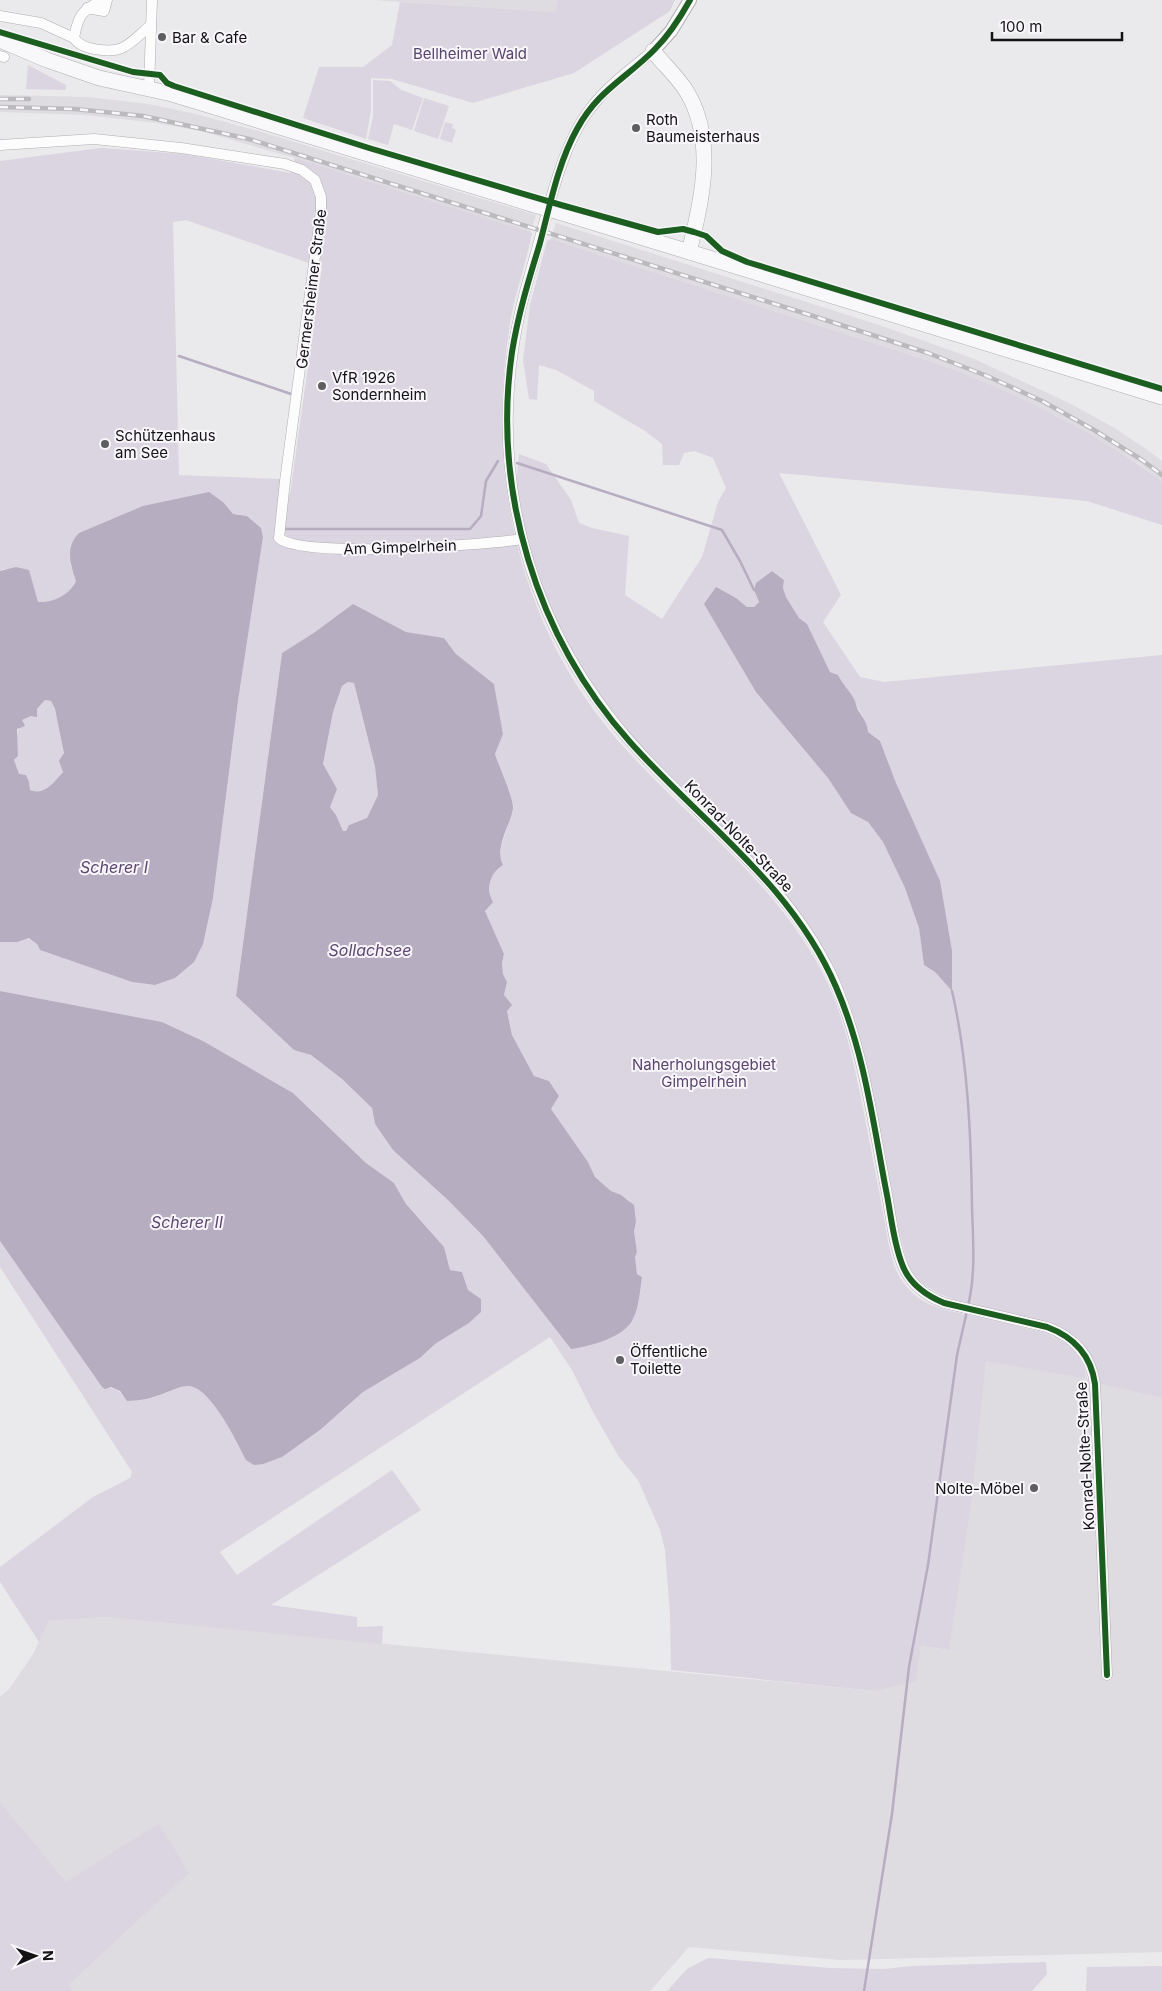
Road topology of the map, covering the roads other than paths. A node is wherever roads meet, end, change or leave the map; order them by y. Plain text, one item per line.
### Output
1 (102, 0) edge
2 (107, 0) edge
3 (152, 0) edge
4 (690, 0) edge
5 (87, 8) junction
6 (0, 16) edge
7 (151, 25) junction
8 (74, 38) junction
9 (0, 40) edge
10 (653, 51) junction
11 (149, 88) junction
12 (0, 145) edge
13 (689, 252) junction
14 (1162, 397) edge
15 (279, 538) joint
16 (522, 539) junction
17 (1107, 1675) dead end

1 - 5 street
2 - 5 street
3 - 7 street
4 - 10 street, Konrad-Nolte-Straße
5 - 8 street
6 - 8 street
7 - 8 street
7 - 11 street
9 - 11 main road
10 - 13 main road
10 - 16 street, Konrad-Nolte-Straße
11 - 13 main road, bridge
12 - 15 street, Germersheimer Straße
13 - 14 main road
15 - 16 street, Am Gimpelrhein
16 - 17 street, Konrad-Nolte-Straße

